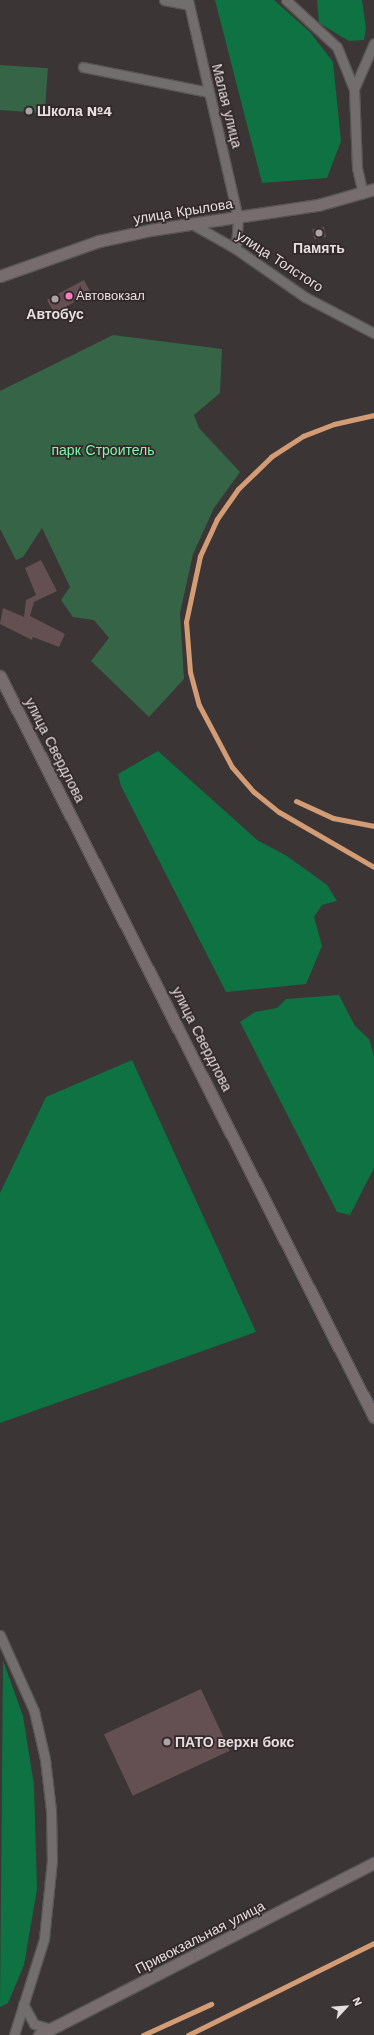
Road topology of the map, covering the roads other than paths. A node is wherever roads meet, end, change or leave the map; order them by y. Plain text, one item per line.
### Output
1 (164, 0) edge
2 (286, 0) edge
3 (188, 2) edge
4 (374, 43) edge
5 (84, 67) dead end
6 (354, 89) junction
7 (208, 92) junction
8 (374, 188) edge
9 (363, 193) junction
10 (238, 218) junction
11 (192, 224) junction
12 (236, 249) junction
13 (0, 276) edge
14 (374, 333) edge
15 (0, 676) edge
16 (374, 1417) edge
17 (0, 1635) edge
18 (374, 1863) edge
19 (24, 2004) junction
20 (51, 2029) junction
21 (14, 2035) edge
22 (39, 2035) edge

1 - 3 street
2 - 6 street
3 - 7 street, Малая улица
4 - 6 street
5 - 7 street
6 - 9 street
7 - 10 street, Малая улица
8 - 9 main road, улица Крылова
9 - 10 main road, улица Крылова
10 - 11 main road, улица Крылова
10 - 12 street, Малая улица
11 - 12 street, улица Толстого
11 - 13 main road, улица Крылова
12 - 14 street, улица Толстого
15 - 16 main road, улица Свердлова
17 - 19 street
18 - 20 main road, Привокзальная улица
19 - 20 street
19 - 21 street
20 - 22 main road, Привокзальная улица

